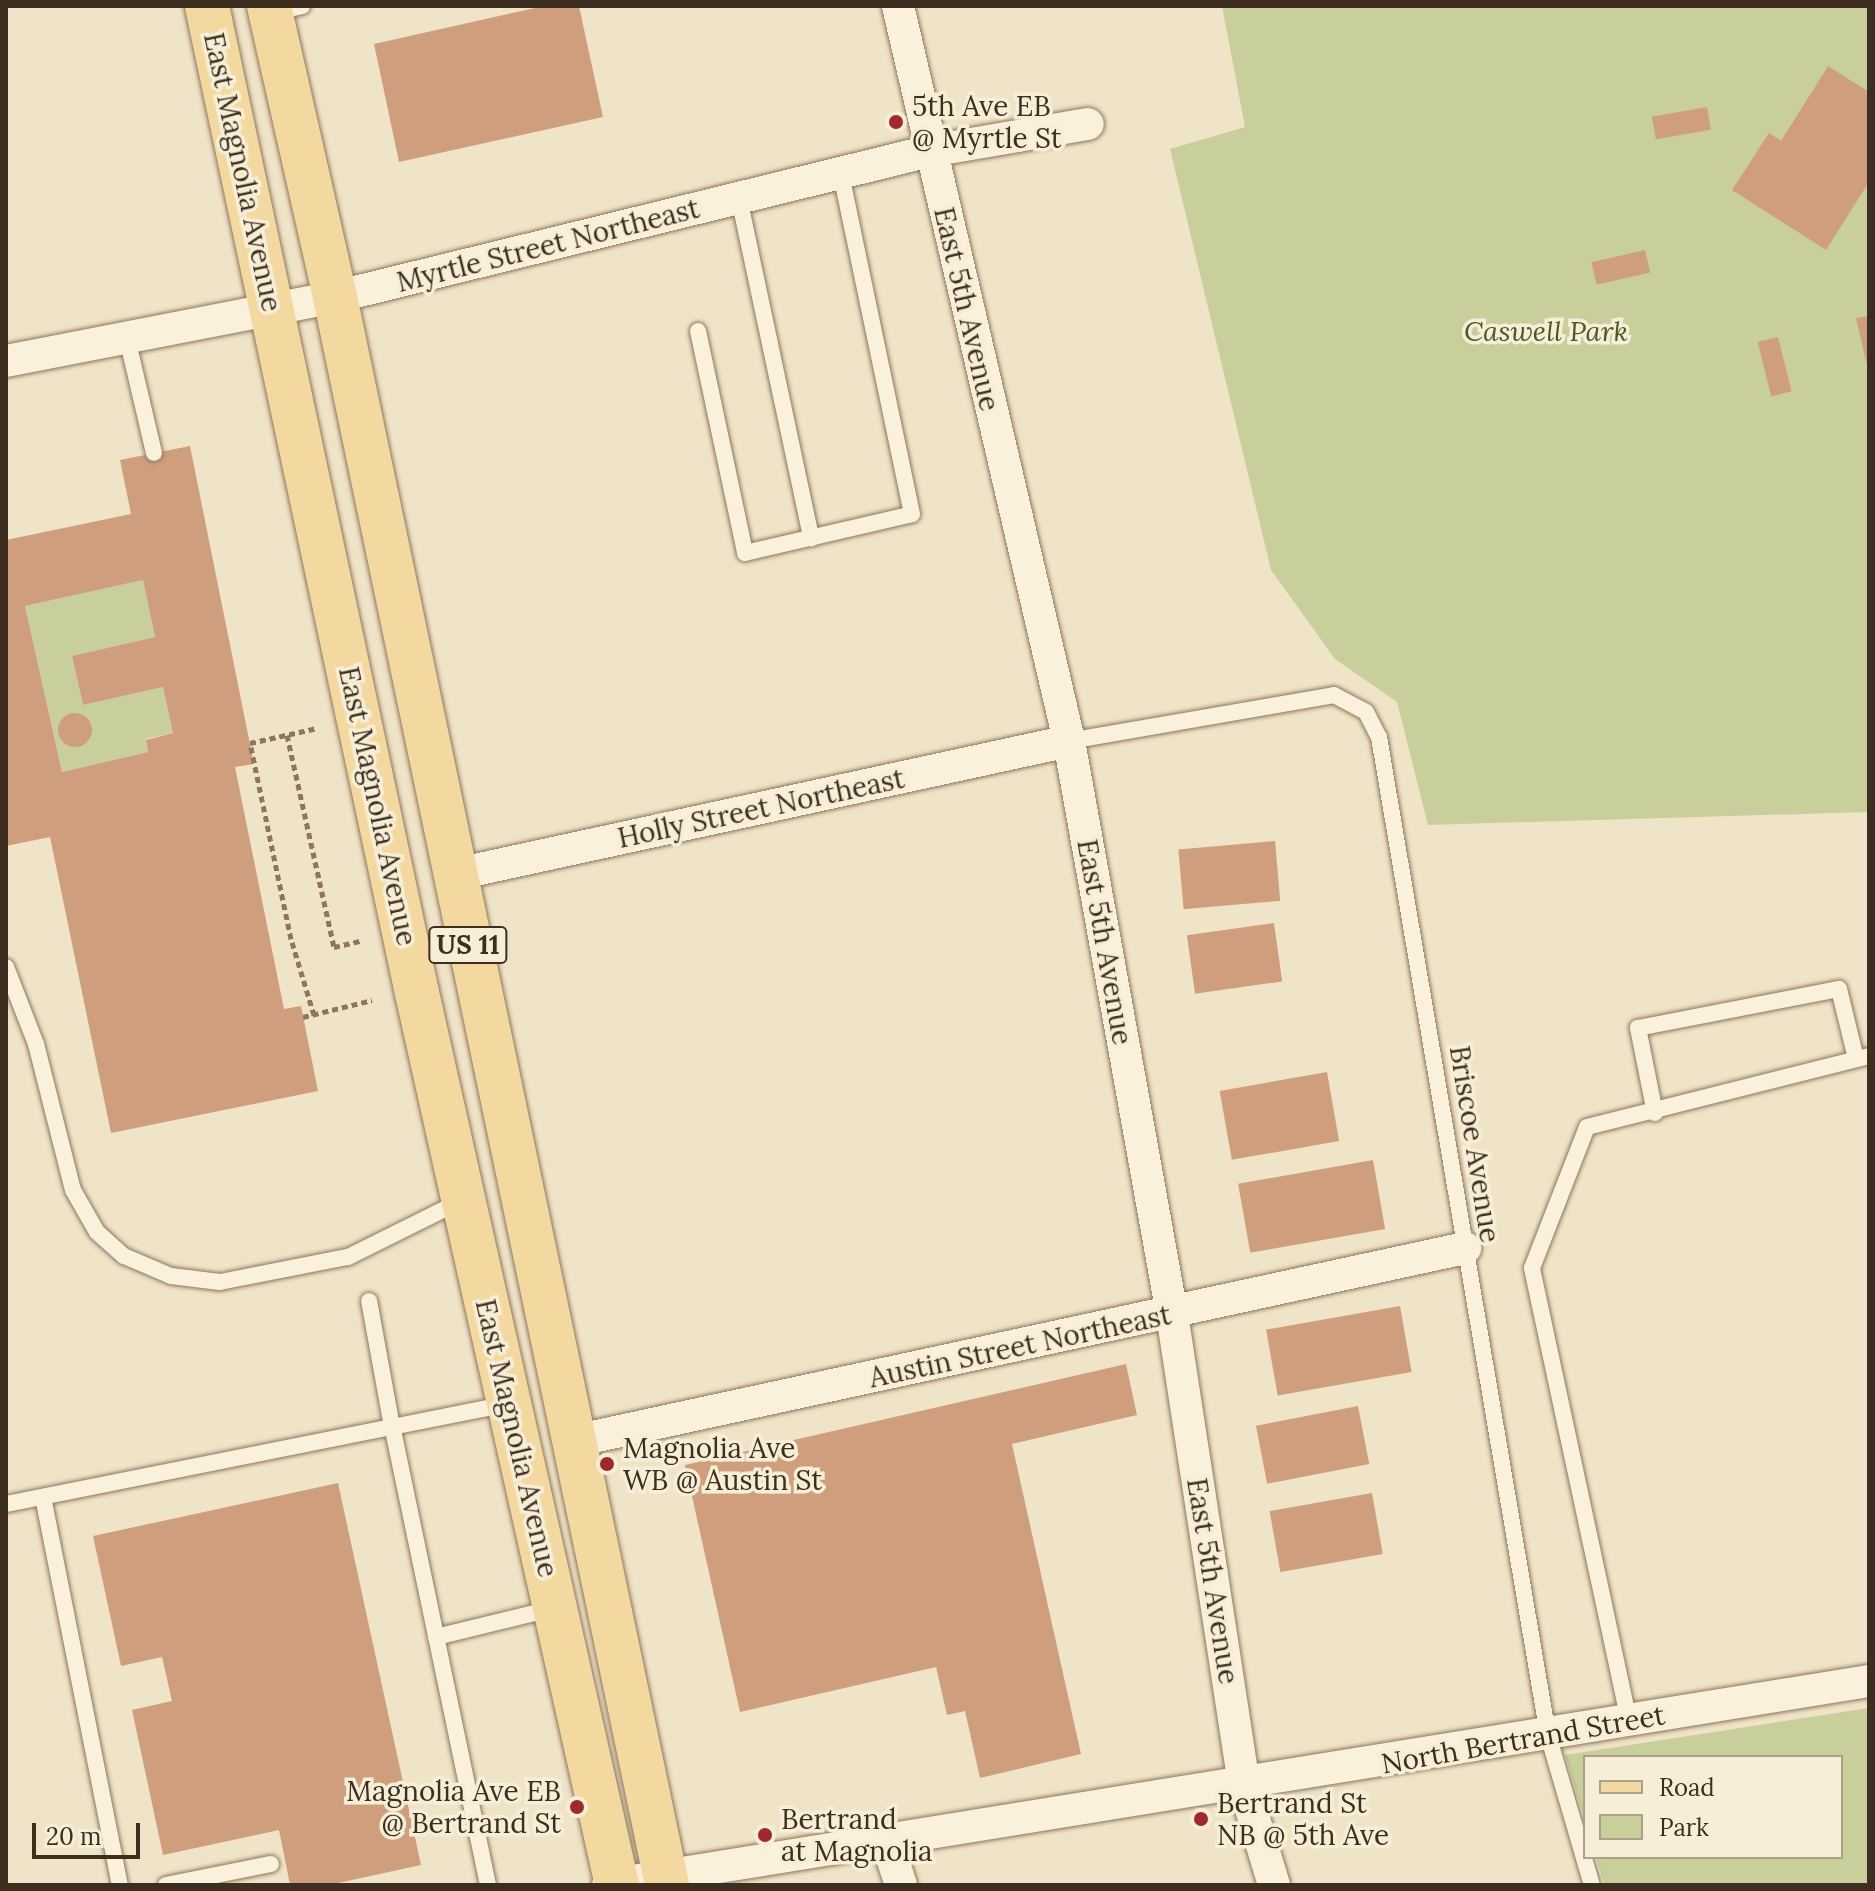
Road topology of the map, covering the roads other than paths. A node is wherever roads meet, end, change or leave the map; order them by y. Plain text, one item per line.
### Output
1 (207, 6) edge
2 (898, 6) edge
3 (280, 8) edge
4 (1088, 124) dead end
5 (930, 151) junction
6 (841, 173) junction
7 (739, 198) junction
8 (335, 297) junction
9 (272, 309) junction
10 (698, 331) dead end
11 (127, 338) junction
12 (6, 361) edge
13 (154, 453) dead end
14 (811, 538) junction
15 (1069, 741) junction
16 (452, 875) junction
17 (6, 967) edge
18 (1862, 1057) edge
19 (1655, 1113) junction
20 (463, 1200) junction
21 (1465, 1248) junction
22 (369, 1301) dead end
23 (1172, 1314) junction
24 (509, 1403) junction
25 (392, 1427) junction
26 (574, 1441) junction
27 (43, 1497) junction
28 (6, 1504) edge
29 (556, 1607) junction
30 (436, 1637) junction
31 (1869, 1681) edge
32 (1629, 1721) junction
33 (1548, 1735) junction
34 (1244, 1786) junction
35 (887, 1842) junction
36 (1583, 1854) edge
37 (1584, 1859) edge
38 (271, 1864) dead end
39 (665, 1879) edge
40 (120, 1885) edge
41 (166, 1885) edge
42 (488, 1885) edge
43 (614, 1885) edge
44 (901, 1885) edge
45 (1274, 1885) edge
46 (1592, 1885) edge

1 - 9 main road, East Magnolia Avenue
2 - 5 street, East 5th Avenue
3 - 8 main road, East Magnolia Avenue / US 11
4 - 5 street, Myrtle Street Northeast
5 - 6 street, Myrtle Street Northeast
5 - 15 street, East 5th Avenue
6 - 7 street, Myrtle Street Northeast
6 - 14 lane
7 - 8 street, Myrtle Street Northeast
7 - 14 lane
8 - 9 street, Myrtle Street Northeast
8 - 16 main road, East Magnolia Avenue / US 11
9 - 11 street, Myrtle Street Northeast
9 - 20 main road, East Magnolia Avenue
10 - 14 lane
11 - 12 street, Myrtle Street Northeast
11 - 13 lane
15 - 16 street, Holly Street Northeast
15 - 21 lane, Briscoe Avenue
15 - 23 street, East 5th Avenue
16 - 26 main road, East Magnolia Avenue / US 11
17 - 20 lane
18 - 19 lane
18 - 19 lane
19 - 32 lane
20 - 24 main road, East Magnolia Avenue
21 - 23 street, Austin Street Northeast
21 - 33 lane, Briscoe Avenue
22 - 25 lane
23 - 26 street, Austin Street Northeast
23 - 34 street, East 5th Avenue
24 - 25 lane
24 - 29 main road, East Magnolia Avenue
25 - 27 lane
25 - 30 lane
26 - 39 main road, East Magnolia Avenue / US 11
27 - 28 lane
27 - 40 lane
29 - 30 lane
29 - 43 main road, East Magnolia Avenue
30 - 42 lane
31 - 32 street, North Bertrand Street
32 - 33 street, North Bertrand Street
33 - 34 street, North Bertrand Street
33 - 36 lane, Briscoe Avenue
34 - 35 street, North Bertrand Street
34 - 45 street, East 5th Avenue
35 - 39 street, North Bertrand Street
35 - 44 street
37 - 46 lane, Briscoe Avenue
38 - 41 lane
39 - 43 street, North Bertrand Street

